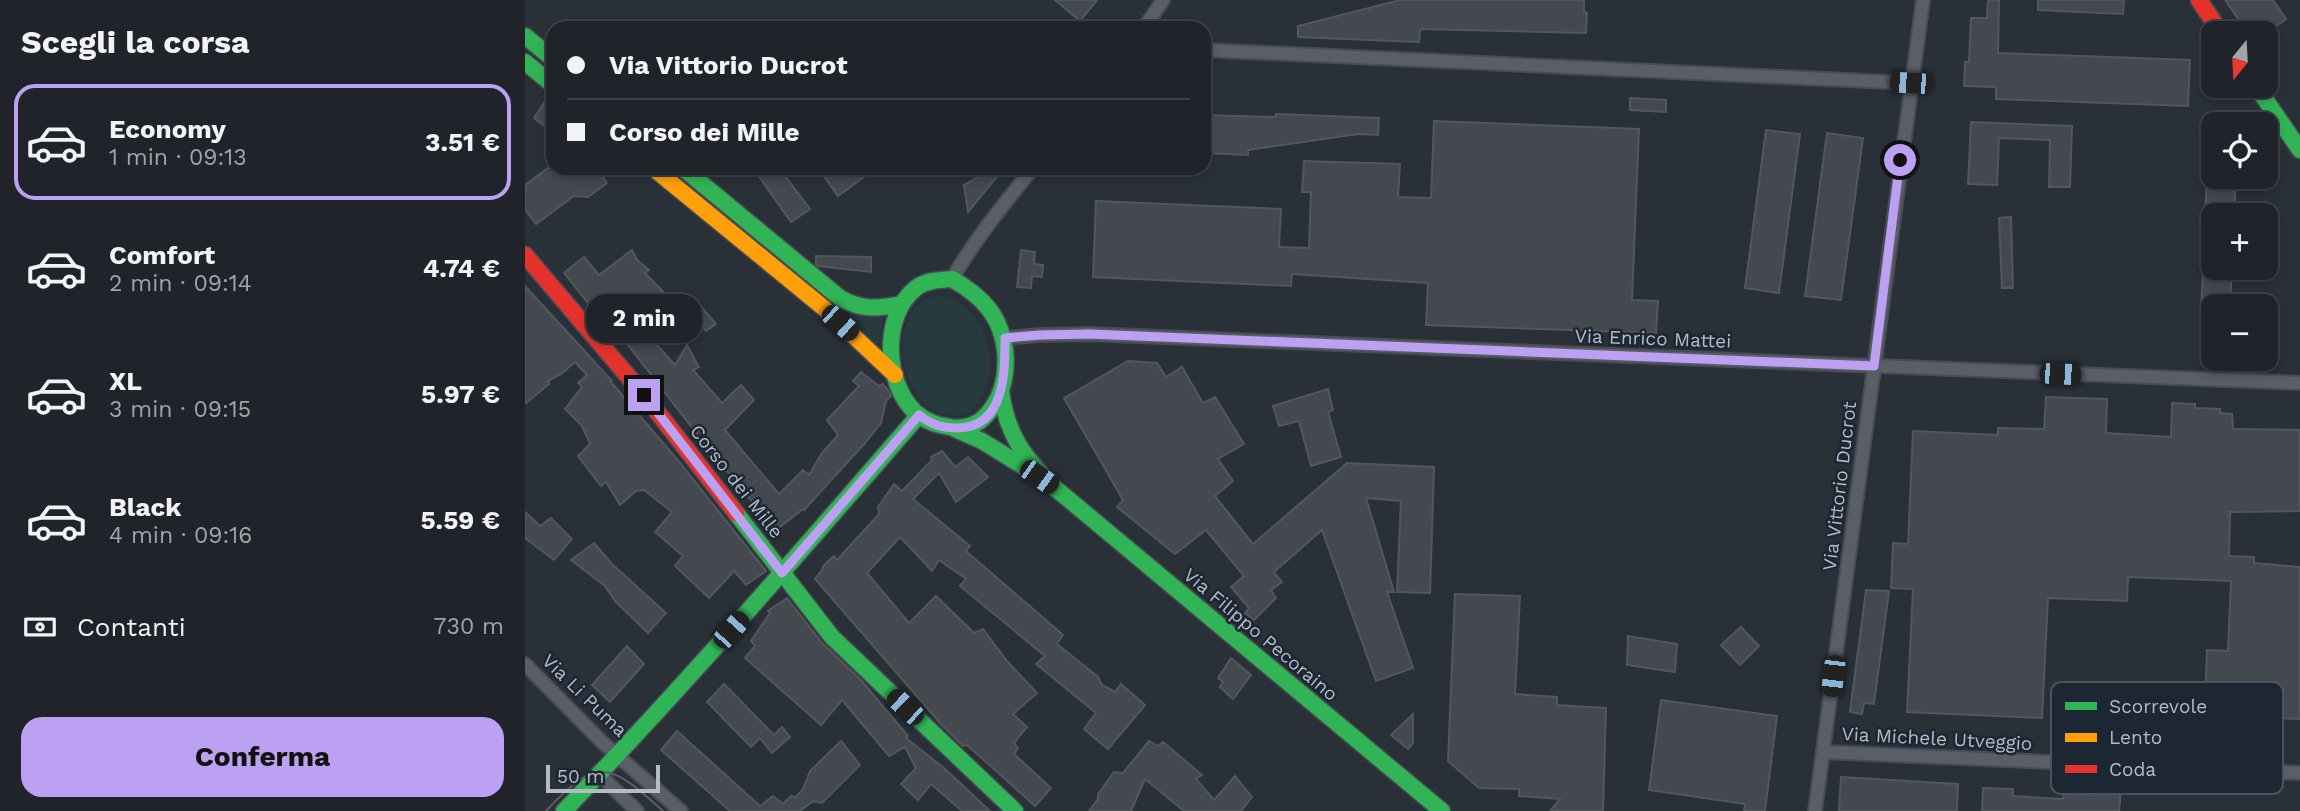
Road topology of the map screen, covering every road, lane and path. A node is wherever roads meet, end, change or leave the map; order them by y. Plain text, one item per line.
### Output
1 (1163, 0) edge
2 (1923, 0) edge
3 (2199, 0) edge
4 (1149, 21) edge
5 (2213, 21) edge
6 (525, 36) edge
7 (1211, 50) edge
8 (546, 53) edge
9 (525, 62) edge
10 (546, 79) edge
11 (1910, 83) junction
12 (2264, 98) edge
13 (2300, 150) edge
14 (662, 175) edge
15 (691, 175) edge
16 (1027, 175) edge
17 (525, 255) edge
18 (952, 279) junction
19 (901, 304) junction
20 (1005, 338) junction
21 (1874, 366) junction
22 (895, 375) junction
23 (2300, 383) edge
24 (1001, 391) junction
25 (919, 415) junction
26 (952, 428) junction
27 (1055, 488) junction
28 (782, 573) junction
29 (525, 664) edge
30 (1823, 752) junction
31 (618, 754) junction
32 (2051, 762) edge
33 (598, 774) junction
34 (564, 811) edge
35 (637, 811) edge
36 (681, 811) edge
37 (1015, 811) edge
38 (1442, 811) edge
39 (1815, 811) edge

1 - 4 street
2 - 11 street, Via Vittorio Ducrot
3 - 5 street
6 - 8 street
7 - 11 street
9 - 10 street
11 - 21 street, Via Vittorio Ducrot
12 - 13 street
14 - 22 street
15 - 19 street
16 - 18 street
17 - 28 street, Corso dei Mille
18 - 19 street
18 - 20 street
19 - 22 street
20 - 21 street, Via Enrico Mattei
20 - 24 street
21 - 23 street, Via Enrico Mattei
21 - 30 street, Via Vittorio Ducrot
22 - 25 street
24 - 26 street
24 - 27 street, Via Filippo Pecoraino
25 - 26 street
25 - 28 street
26 - 27 street, Via Filippo Pecoraino
27 - 38 street, Via Filippo Pecoraino
28 - 31 street
28 - 37 street, Corso dei Mille
29 - 31 street, Via Li Puma
30 - 32 street, Via Michele Utveggio
30 - 39 street, Via Vittorio Ducrot
31 - 33 street
31 - 36 street, Via Li Puma
33 - 34 street
33 - 35 street

